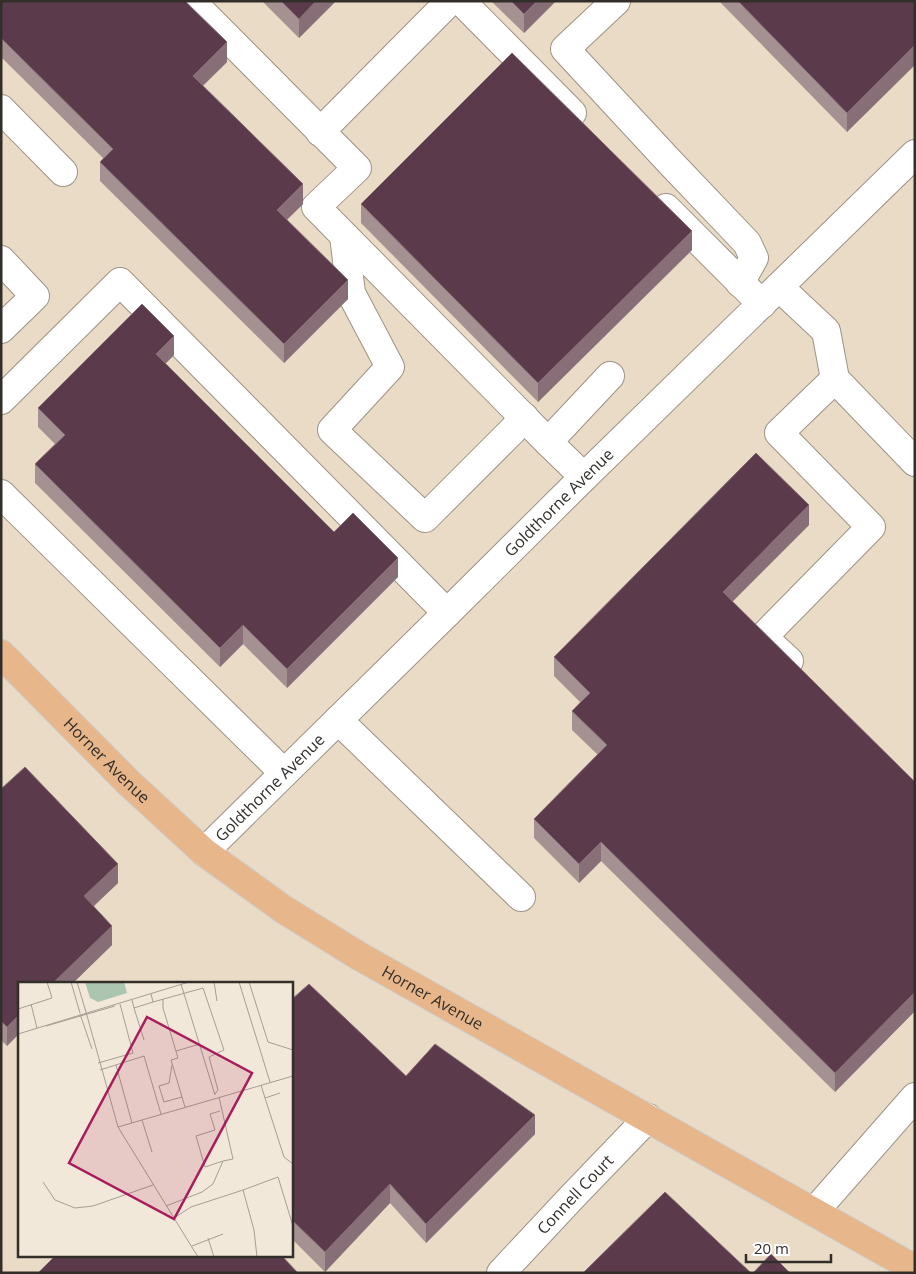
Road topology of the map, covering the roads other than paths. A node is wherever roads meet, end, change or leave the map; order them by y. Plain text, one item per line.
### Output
1 (190, 1) edge
2 (450, 1) edge
3 (461, 1) edge
4 (616, 1) edge
5 (1, 109) edge
6 (586, 128) edge
7 (320, 132) junction
8 (915, 154) edge
9 (63, 172) dead end
10 (649, 191) edge
11 (344, 236) junction
12 (1, 260) edge
13 (740, 283) junction
14 (771, 296) junction
15 (1, 329) edge
16 (610, 376) dead end
17 (835, 379) junction
18 (1, 400) edge
19 (524, 417) junction
20 (548, 442) junction
21 (915, 462) edge
22 (584, 477) junction
23 (1, 494) edge
24 (447, 613) junction
25 (1, 654) edge
26 (805, 677) edge
27 (338, 720) junction
28 (284, 773) junction
29 (204, 852) junction
30 (521, 897) dead end
31 (915, 1097) edge
32 (648, 1118) junction
33 (814, 1212) junction
34 (913, 1265) edge
35 (501, 1273) edge

1 - 7 street
2 - 7 street
3 - 6 street
4 - 13 street
5 - 9 street
7 - 11 street
8 - 14 street, Goldthorne Avenue
10 - 13 street
11 - 19 street
11 - 19 street
12 - 15 street
13 - 14 street
14 - 17 street
14 - 22 street, Goldthorne Avenue
16 - 20 street
17 - 21 street
17 - 26 street
18 - 24 street
19 - 20 street
20 - 22 street
22 - 24 street, Goldthorne Avenue
23 - 28 street
24 - 27 street, Goldthorne Avenue
25 - 29 main road, Horner Avenue
27 - 28 street, Goldthorne Avenue
27 - 30 street
28 - 29 street, Goldthorne Avenue
29 - 32 main road, Horner Avenue
31 - 33 street
32 - 33 main road, Horner Avenue
32 - 35 street, Connell Court
33 - 34 main road, Horner Avenue

